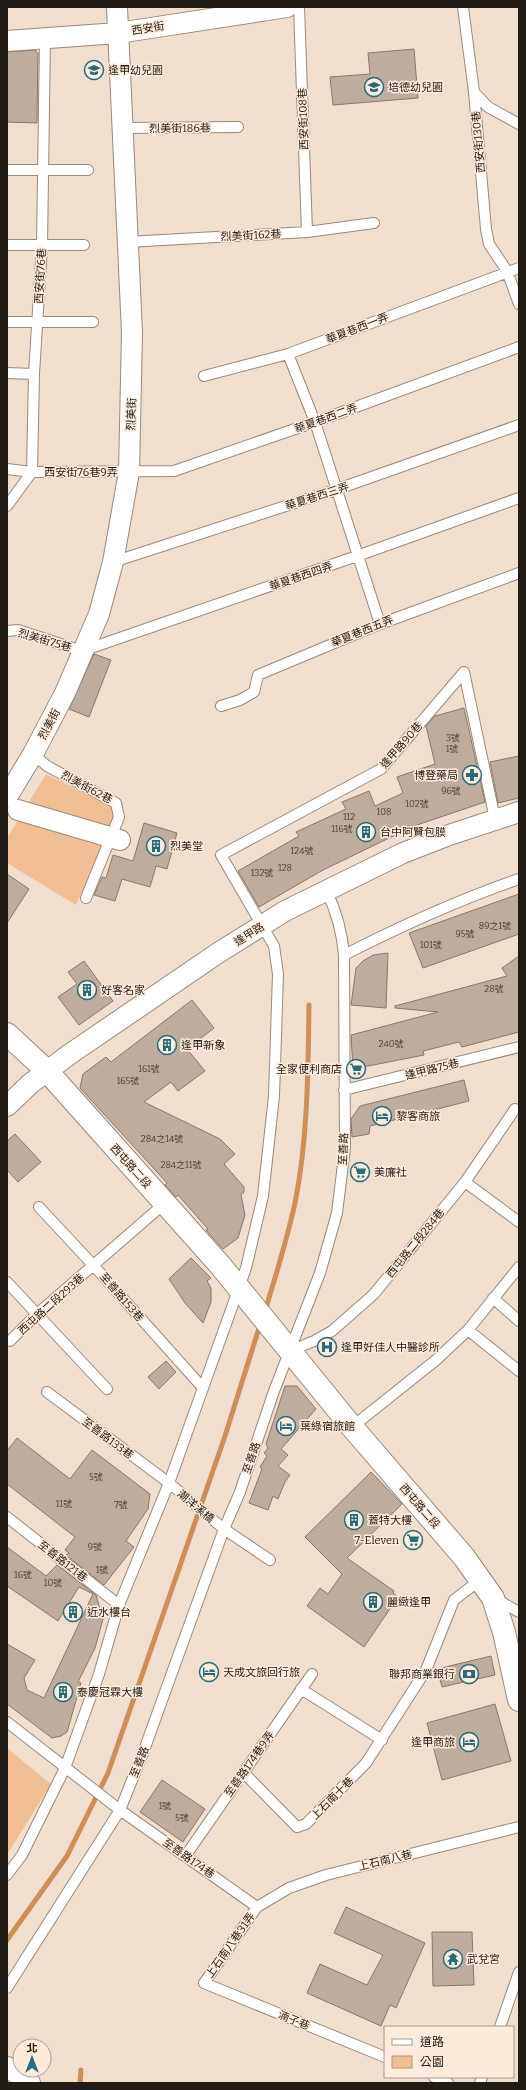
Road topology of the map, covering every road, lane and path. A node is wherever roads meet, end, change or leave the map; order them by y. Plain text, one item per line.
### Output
1 (117, 7) edge
2 (287, 7) edge
3 (299, 7) edge
4 (463, 7) edge
5 (118, 32) junction
6 (45, 38) junction
7 (7, 41) edge
8 (474, 92) junction
9 (519, 124) edge
10 (238, 127) dead end
11 (123, 128) junction
12 (7, 170) edge
13 (42, 170) junction
14 (88, 170) dead end
15 (374, 223) dead end
16 (307, 232) junction
17 (127, 242) junction
18 (7, 245) edge
19 (84, 245) dead end
20 (42, 246) junction
21 (519, 268) edge
22 (507, 271) junction
23 (519, 304) edge
24 (7, 322) edge
25 (93, 322) dead end
26 (37, 323) junction
27 (519, 348) edge
28 (288, 354) junction
29 (7, 373) edge
30 (34, 374) junction
31 (204, 376) dead end
32 (314, 422) junction
33 (519, 426) edge
34 (7, 469) edge
35 (32, 472) junction
36 (129, 472) junction
37 (335, 490) junction
38 (519, 498) edge
39 (7, 506) edge
40 (357, 556) junction
41 (113, 562) junction
42 (519, 573) edge
43 (380, 624) junction
44 (7, 631) edge
45 (82, 651) junction
46 (221, 706) dead end
47 (33, 754) junction
48 (13, 803) edge
49 (519, 812) edge
50 (495, 819) junction
51 (116, 838) junction
52 (519, 879) edge
53 (326, 890) junction
54 (86, 898) dead end
55 (262, 925) junction
56 (344, 955) junction
57 (7, 1034) edge
58 (519, 1047) edge
59 (47, 1071) junction
60 (344, 1090) junction
61 (7, 1106) edge
62 (515, 1109) dead end
63 (465, 1182) junction
64 (165, 1203) junction
65 (39, 1207) dead end
66 (519, 1222) edge
67 (94, 1266) junction
68 (519, 1268) edge
69 (7, 1282) edge
70 (245, 1295) junction
71 (493, 1298) junction
72 (37, 1314) junction
73 (519, 1321) edge
74 (468, 1330) junction
75 (10, 1340) dead end
76 (284, 1343) junction
77 (519, 1371) edge
78 (203, 1388) junction
79 (107, 1389) dead end
80 (47, 1392) dead end
81 (352, 1428) junction
82 (169, 1483) junction
83 (7, 1517) edge
84 (224, 1529) junction
85 (270, 1560) dead end
86 (480, 1580) junction
87 (493, 1598) junction
88 (119, 1605) junction
89 (519, 1612) edge
90 (312, 1674) dead end
91 (301, 1689) junction
92 (519, 1700) edge
93 (7, 1722) edge
94 (382, 1740) junction
95 (65, 1768) junction
96 (243, 1772) junction
97 (120, 1810) junction
98 (519, 1827) edge
99 (186, 1855) junction
100 (7, 1875) edge
101 (257, 1907) junction
102 (519, 1972) edge
103 (204, 1983) joint
104 (7, 1988) edge
105 (500, 2026) edge
106 (384, 2057) edge
107 (7, 2067) edge
108 (436, 2078) edge
109 (30, 2083) edge
110 (448, 2083) edge

1 - 5 street, 烈美街
2 - 5 street, 西安街
3 - 16 lane, 西安街108巷
4 - 8 lane, 西安街130巷
5 - 6 street, 西安街
5 - 11 street, 烈美街
6 - 7 street, 西安街
6 - 13 lane, 西安街76巷
8 - 9 lane
8 - 22 lane, 西安街130巷
10 - 11 lane, 烈美街186巷
11 - 17 street, 烈美街
12 - 13 lane
13 - 14 lane
13 - 20 lane, 西安街76巷
15 - 16 lane, 烈美街162巷
16 - 17 lane, 烈美街162巷
17 - 36 street, 烈美街
18 - 20 lane
19 - 20 lane
20 - 26 lane, 西安街76巷
21 - 22 lane, 華夏巷西一弄
22 - 23 lane, 西安街130巷
22 - 28 lane, 華夏巷西一弄
24 - 26 lane
25 - 26 lane
26 - 30 lane, 西安街76巷
27 - 32 lane, 華夏巷西二弄
28 - 31 lane, 華夏巷西一弄
28 - 32 lane
29 - 30 lane
30 - 35 lane, 西安街76巷
32 - 36 lane, 華夏巷西二弄
32 - 37 lane
33 - 37 lane, 華夏巷西三弄
34 - 35 lane, 西安街76巷9弄
35 - 36 lane, 西安街76巷9弄
35 - 39 lane
36 - 41 street, 烈美街
37 - 40 lane
37 - 41 lane, 華夏巷西三弄
38 - 40 lane, 華夏巷西四弄
40 - 43 lane
40 - 45 lane, 華夏巷西四弄
41 - 45 street, 烈美街
42 - 43 lane, 華夏巷西五弄
43 - 46 lane, 華夏巷西五弄
44 - 45 lane, 烈美街75巷
45 - 47 street, 烈美街
47 - 48 street, 烈美街
47 - 51 lane, 烈美街62巷
48 - 51 street
49 - 50 street, 逢甲路
50 - 53 street, 逢甲路
50 - 55 lane, 逢甲路90巷
51 - 54 lane, 烈美街62巷
52 - 56 lane
53 - 55 street, 逢甲路
53 - 56 lane, 至善路
55 - 59 street, 逢甲路
55 - 70 lane
56 - 60 lane, 至善路
57 - 59 street, 西屯路二段
58 - 60 lane, 逢甲路75巷
59 - 61 street, 逢甲路
59 - 64 street, 西屯路二段
60 - 76 lane, 至善路
62 - 63 lane, 西屯路二段284巷
63 - 66 lane
63 - 76 lane, 西屯路二段284巷
64 - 67 lane, 西屯路二段293巷
64 - 70 street, 西屯路二段
65 - 67 lane, 至善路153巷
67 - 72 lane, 西屯路二段293巷
67 - 78 lane, 至善路153巷
68 - 71 lane
69 - 72 lane
70 - 76 street, 西屯路二段
70 - 78 lane
71 - 73 lane
71 - 74 lane
72 - 75 lane, 西屯路二段293巷
72 - 79 lane
74 - 77 lane
74 - 81 lane
76 - 81 street, 西屯路二段
76 - 84 lane, 至善路
78 - 82 lane
80 - 82 lane, 至善路133巷
81 - 86 street, 西屯路二段
82 - 84 lane, 潮洋溪橋
82 - 88 lane
83 - 88 lane, 至善路121巷
84 - 85 lane, 潮洋溪橋
84 - 97 lane, 至善路
86 - 87 street, 西屯路二段
86 - 94 lane, 上石南十巷
87 - 89 lane
87 - 92 street, 西屯路二段
88 - 95 lane
90 - 91 lane, 至善路174巷9弄
91 - 94 lane
91 - 96 lane, 至善路174巷9弄
93 - 95 lane, 至善路174巷
94 - 96 lane, 上石南十巷
95 - 97 lane, 至善路174巷
95 - 100 lane
96 - 99 lane, 至善路174巷9弄
97 - 99 lane, 至善路174巷
97 - 104 lane, 至善路
98 - 101 lane, 上石南八巷
99 - 101 lane, 至善路174巷
101 - 103 lane, 上石南八巷31弄
102 - 105 lane
103 - 106 lane, 湳子巷
107 - 109 street
108 - 110 lane

